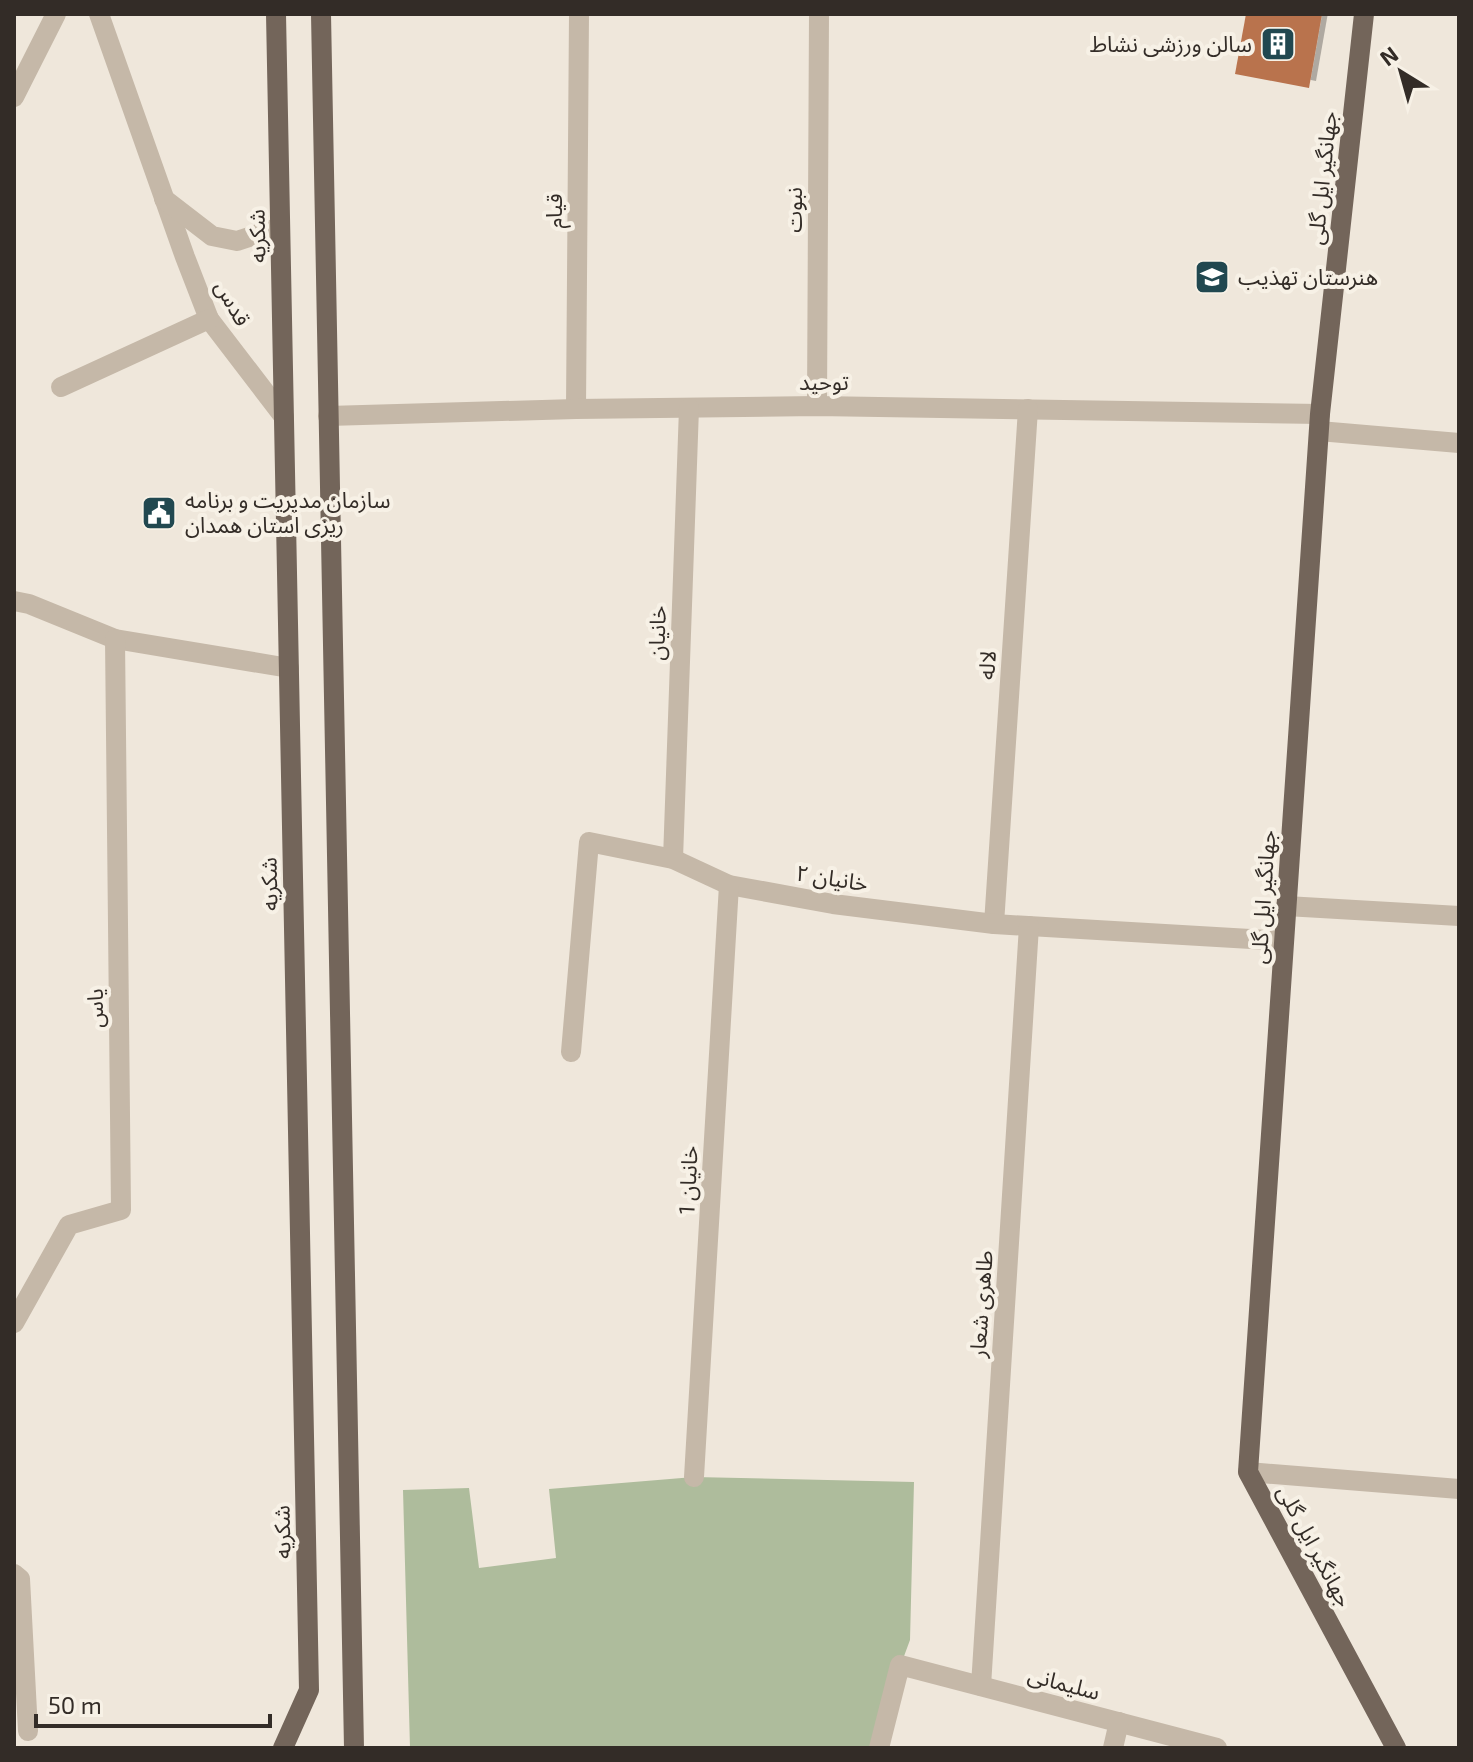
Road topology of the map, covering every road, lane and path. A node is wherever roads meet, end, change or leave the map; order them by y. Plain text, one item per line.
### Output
1 (56, 14) edge
2 (99, 14) edge
3 (276, 14) edge
4 (321, 14) edge
5 (579, 14) edge
6 (819, 14) edge
7 (1364, 14) edge
8 (14, 97) edge
9 (164, 198) junction
10 (280, 227) junction
11 (209, 319) junction
12 (61, 387) dead end
13 (817, 406) junction
14 (689, 408) junction
15 (576, 409) junction
16 (1028, 409) junction
17 (328, 416) junction
18 (284, 417) junction
19 (1319, 422) junction
20 (1459, 443) edge
21 (14, 601) edge
22 (115, 639) junction
23 (289, 668) junction
24 (673, 859) junction
25 (729, 885) junction
26 (1286, 906) junction
27 (1459, 916) edge
28 (994, 924) junction
29 (1029, 926) junction
30 (1284, 941) junction
31 (571, 1052) dead end
32 (14, 1323) edge
33 (1248, 1472) junction
34 (694, 1477) dead end
35 (1459, 1489) edge
36 (17, 1577) edge
37 (981, 1686) junction
38 (1119, 1722) junction
39 (28, 1731) dead end
40 (283, 1748) edge
41 (354, 1748) edge
42 (879, 1748) edge
43 (1113, 1748) edge
44 (1217, 1748) edge
45 (1396, 1748) edge

1 - 8 street
2 - 9 street, قدس
3 - 10 main road, شکریه
4 - 17 main road
5 - 15 street, قیام
6 - 13 street, نبوت
7 - 19 main road, جهانگیر ایل گلی
9 - 10 street
9 - 11 street, قدس
10 - 18 main road, شکریه
11 - 12 street
11 - 18 street, قدس
13 - 14 street, توحید
13 - 16 street, توحید
14 - 15 street, توحید
14 - 24 street, خانیان
15 - 17 street, توحید
16 - 19 street, توحید
16 - 28 street, لاله
17 - 41 main road
18 - 23 main road, شکریه
19 - 20 street, توحید
19 - 26 main road, جهانگیر ایل گلی
21 - 22 street
22 - 23 street
22 - 32 street, یاس
23 - 40 main road, شکریه
24 - 25 street, خانیان ۲
24 - 31 street, خانیان ۲
25 - 28 street, خانیان ۲
25 - 34 street, خانیان 1
26 - 27 street
26 - 30 main road, جهانگیر ایل گلی
28 - 29 street, خانیان ۲
29 - 30 street, خانیان ۲
29 - 37 street, طاهری شعار
30 - 33 main road, جهانگیر ایل گلی
33 - 35 street
33 - 45 main road, جهانگیر ایل گلی
36 - 39 street
37 - 38 street, سلیمانی
37 - 42 street, سلیمانی
38 - 43 street
38 - 44 street, سلیمانی

